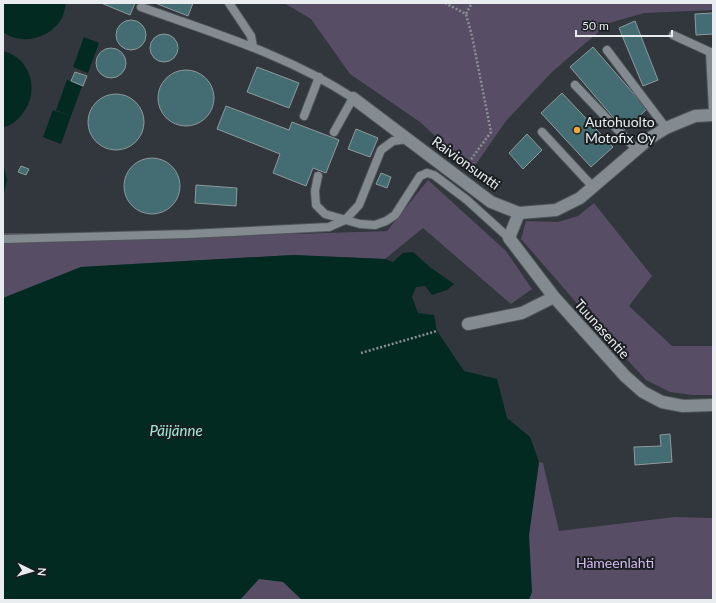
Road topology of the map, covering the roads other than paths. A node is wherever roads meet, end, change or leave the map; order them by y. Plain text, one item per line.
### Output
1 (229, 3) edge
2 (140, 7) dead end
3 (673, 35) dead end
4 (254, 47) junction
5 (607, 50) dead end
6 (712, 52) edge
7 (319, 77) junction
8 (575, 85) dead end
9 (353, 98) junction
10 (713, 111) edge
11 (713, 114) edge
12 (304, 116) dead end
13 (666, 128) junction
14 (334, 132) dead end
15 (542, 132) dead end
16 (408, 139) junction
17 (636, 149) junction
18 (318, 176) dead end
19 (593, 187) junction
20 (519, 213) junction
21 (345, 220) junction
22 (509, 238) junction
23 (3, 240) edge
24 (554, 297) junction
25 (468, 324) dead end
26 (713, 405) edge

1 - 4 lane
2 - 4 lane
3 - 6 lane
4 - 7 lane
5 - 13 lane
6 - 10 lane
7 - 9 lane
7 - 12 lane
8 - 17 lane
9 - 14 lane
9 - 16 street, Raivionsuntti
11 - 13 street, Raivionsuntti
13 - 17 street, Raivionsuntti
15 - 19 lane
16 - 20 street, Raivionsuntti
16 - 21 lane
17 - 19 street, Raivionsuntti
18 - 21 lane
19 - 20 street, Raivionsuntti
20 - 22 street
21 - 22 lane
21 - 23 lane
22 - 24 street
24 - 25 street, Tuunasentie
24 - 26 street, Tuunasentie

